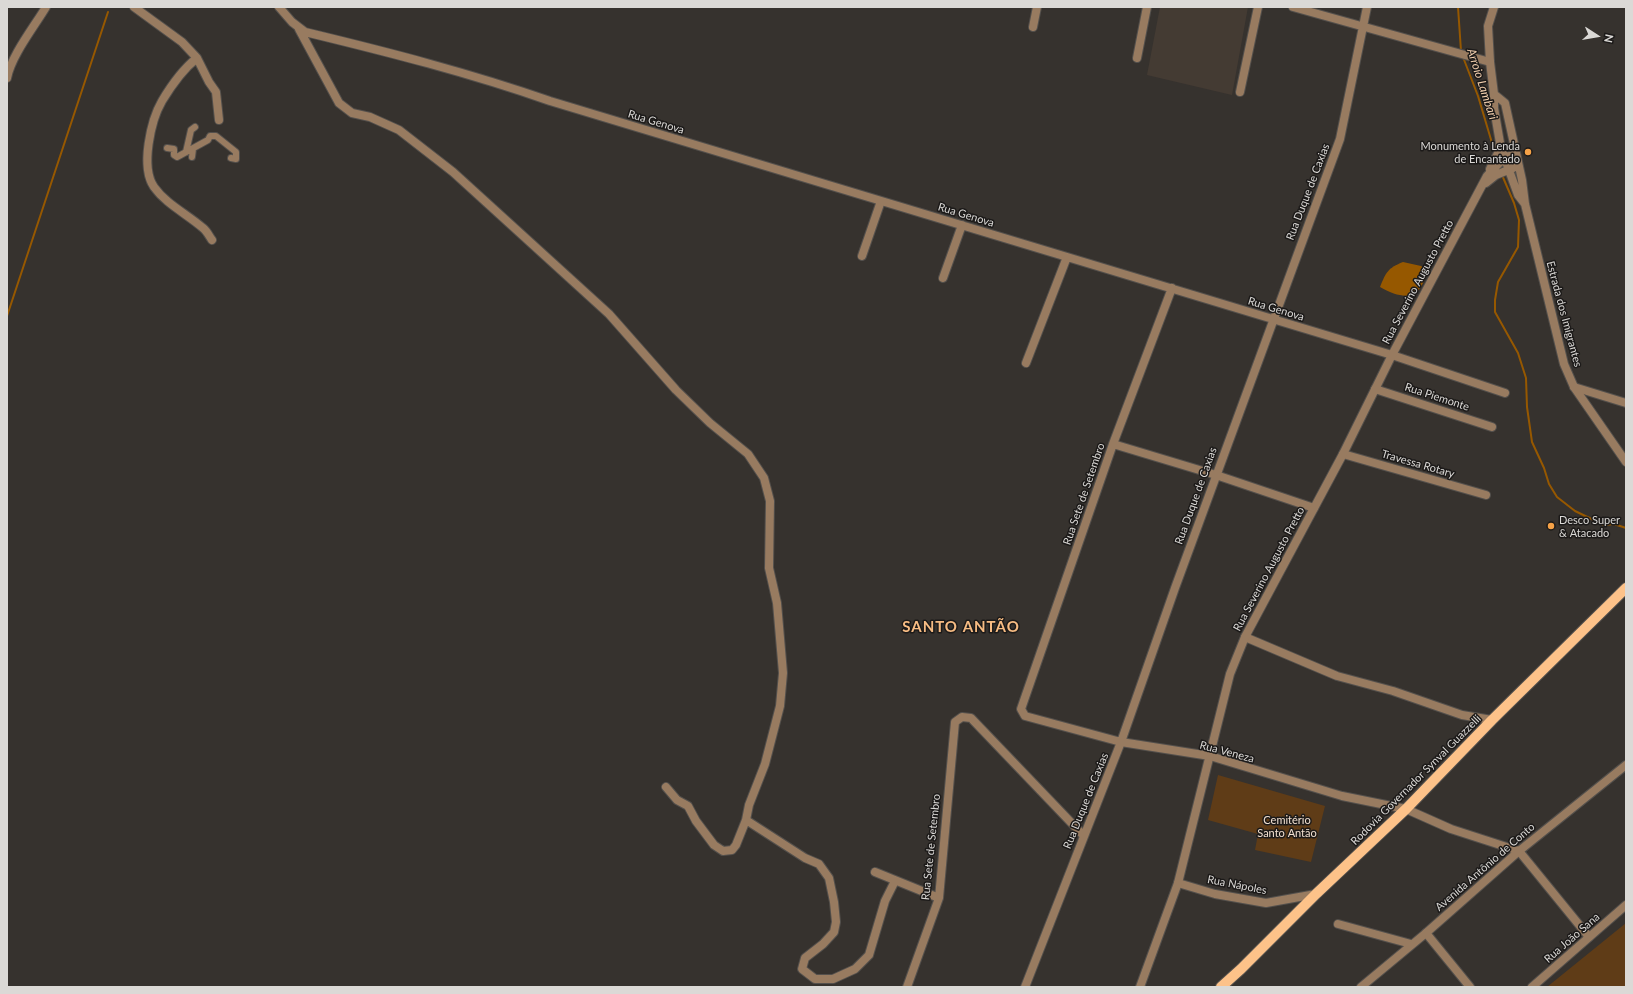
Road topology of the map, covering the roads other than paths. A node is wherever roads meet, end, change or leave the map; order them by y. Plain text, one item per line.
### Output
1 (46, 7) edge
2 (134, 7) edge
3 (279, 7) edge
4 (1037, 7) edge
5 (1147, 7) edge
6 (1258, 7) edge
7 (1293, 7) edge
8 (1367, 7) edge
9 (1494, 7) edge
10 (1033, 26) dead end
11 (1363, 27) junction
12 (299, 28) junction
13 (197, 58) junction
14 (1137, 58) dead end
15 (1490, 62) junction
16 (7, 78) edge
17 (1240, 92) dead end
18 (1494, 94) junction
19 (219, 120) dead end
20 (195, 127) dead end
21 (167, 148) dead end
22 (189, 150) junction
23 (1516, 155) junction
24 (1502, 156) junction
25 (192, 157) dead end
26 (231, 158) dead end
27 (1518, 166) junction
28 (1508, 170) junction
29 (1492, 176) junction
30 (881, 201) junction
31 (1525, 204) junction
32 (962, 225) junction
33 (212, 240) dead end
34 (862, 256) dead end
35 (1067, 257) junction
36 (943, 278) dead end
37 (1172, 288) junction
38 (1274, 319) junction
39 (1392, 355) junction
40 (1026, 363) dead end
41 (1574, 387) junction
42 (1375, 389) junction
43 (1504, 392) dead end
44 (1626, 403) edge
45 (1492, 427) dead end
46 (1113, 444) junction
47 (1343, 454) junction
48 (1626, 462) edge
49 (1216, 475) junction
50 (1486, 495) dead end
51 (1314, 508) junction
52 (1626, 588) edge
53 (1245, 637) junction
54 (1021, 709) joint
55 (1492, 720) junction
56 (1121, 742) junction
57 (1210, 756) junction
58 (1626, 765) edge
59 (666, 787) dead end
60 (1406, 809) junction
61 (746, 820) junction
62 (1084, 835) junction
63 (1519, 851) junction
64 (875, 872) dead end
65 (895, 881) junction
66 (1178, 882) junction
67 (1316, 894) junction
68 (939, 898) junction
69 (1626, 905) edge
70 (1338, 924) dead end
71 (1426, 933) junction
72 (1589, 937) junction
73 (1411, 944) junction
74 (907, 987) edge
75 (1025, 987) edge
76 (1140, 987) edge
77 (1222, 987) edge
78 (1361, 987) edge
79 (1470, 987) edge
80 (1532, 987) edge

1 - 16 street
2 - 13 street
3 - 12 street
4 - 10 street
5 - 14 street
6 - 17 street
7 - 11 street
8 - 11 street, Rua Duque de Caxias
9 - 15 street
11 - 15 street
11 - 38 street, Rua Duque de Caxias
12 - 30 street, Rua Genova
12 - 61 street
13 - 19 street
13 - 33 street
15 - 18 street
18 - 23 street, Estrada dos Imigrantes
18 - 24 street
20 - 22 street
21 - 22 street
22 - 25 street
22 - 26 street
23 - 24 street
23 - 27 street, Estrada dos Imigrantes
24 - 28 street, Estrada dos Imigrantes
24 - 29 street, Rua Severino Augusto Pretto
27 - 28 street
27 - 31 street, Estrada dos Imigrantes
28 - 29 street
28 - 31 street, Estrada dos Imigrantes
29 - 39 street, Rua Severino Augusto Pretto
30 - 32 street, Rua Genova
30 - 34 street
31 - 41 street, Estrada dos Imigrantes
32 - 35 street, Rua Genova
32 - 36 street
35 - 37 street, Rua Genova
35 - 40 street
37 - 38 street, Rua Genova
37 - 46 street, Rua Sete de Setembro
38 - 39 street, Rua Genova
38 - 49 street, Rua Duque de Caxias
39 - 42 street, Rua Severino Augusto Pretto
39 - 43 street, Rua Genova
41 - 44 street
41 - 48 street, Estrada dos Imigrantes
42 - 45 street, Rua Piemonte
42 - 47 street, Rua Severino Augusto Pretto
46 - 49 street
46 - 54 street, Rua Sete de Setembro
47 - 50 street, Travessa Rotary
47 - 51 street, Rua Severino Augusto Pretto
49 - 51 street
49 - 56 street, Rua Duque de Caxias
51 - 53 street, Rua Severino Augusto Pretto
52 - 55 main road, Rodovia Governador Synval Guazzelli
53 - 55 street
53 - 57 street, Rua Severino Augusto Pretto
54 - 56 street, Rua Veneza
55 - 60 main road, Rodovia Governador Synval Guazzelli
56 - 57 street, Rua Veneza
56 - 62 street, Rua Duque de Caxias
57 - 60 street, Rua Veneza
57 - 66 street, Rua Severino Augusto Pretto
58 - 63 street, Avenida Antônio de Conto
59 - 61 street
60 - 63 street, Rua Veneza
60 - 67 main road, Rodovia Governador Synval Guazzelli
61 - 65 street
62 - 68 street, Rua Sete de Setembro
62 - 75 street, Rua Duque de Caxias
63 - 71 street, Avenida Antônio de Conto
63 - 72 street
64 - 65 street
65 - 68 street
66 - 67 street, Rua Nápoles
66 - 76 street, Rua Severino Augusto Pretto
67 - 77 main road, Rodovia Governador Synval Guazzelli
68 - 74 street, Rua Sete de Setembro
69 - 72 street, Rua João Sana
70 - 73 street
71 - 73 street, Avenida Antônio de Conto
71 - 79 street
72 - 80 street, Rua João Sana
73 - 78 street, Avenida Antônio de Conto

